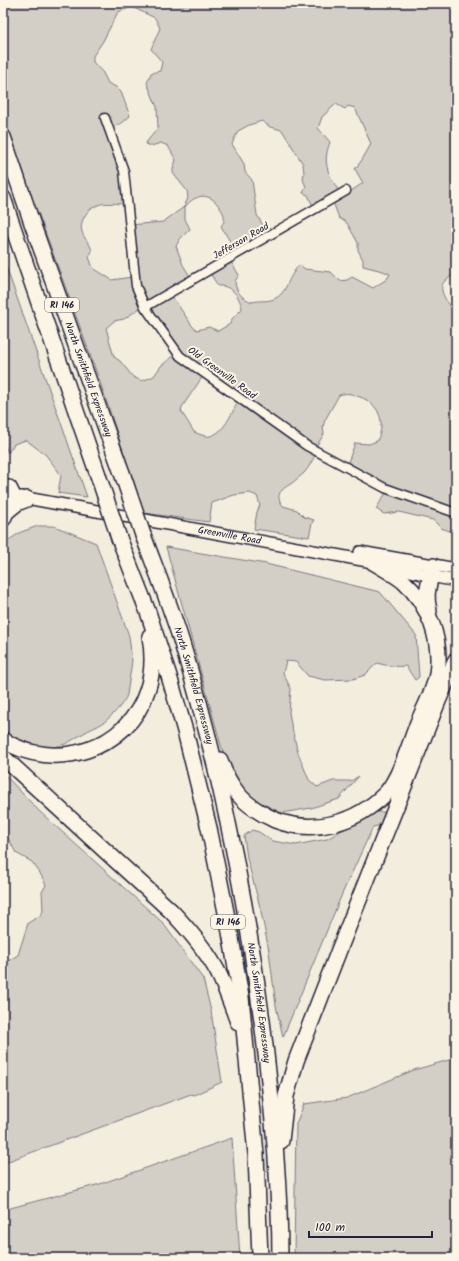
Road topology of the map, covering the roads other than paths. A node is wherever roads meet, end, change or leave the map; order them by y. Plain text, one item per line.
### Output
1 (105, 118) dead end
2 (3, 137) edge
3 (346, 190) dead end
4 (3, 198) edge
5 (145, 307) junction
6 (9, 493) edge
7 (456, 513) edge
8 (5, 515) edge
9 (372, 562) junction
10 (456, 569) edge
11 (432, 571) junction
12 (456, 581) edge
13 (142, 596) junction
14 (430, 616) junction
15 (456, 660) edge
16 (202, 716) junction
17 (3, 740) edge
18 (3, 757) edge
19 (244, 1036) junction
20 (278, 1178) junction
21 (260, 1258) edge
22 (280, 1258) edge

1 - 5 street, Old Greenville Road
2 - 16 highway, North Smithfield Expressway / RI 146, bridge
3 - 5 street, Jefferson Road
4 - 13 highway, North Smithfield Expressway / RI 146, bridge
5 - 7 street, Old Greenville Road
6 - 8 highway
6 - 9 main road, Greenville Road
6 - 11 main road, Greenville Road
9 - 11 main road, Greenville Road
9 - 14 highway
10 - 11 main road, Greenville Road
11 - 12 main road, Greenville Road
11 - 14 highway
13 - 17 highway
13 - 19 highway, North Smithfield Expressway / RI 146
14 - 16 highway
15 - 20 highway
16 - 20 highway, North Smithfield Expressway / RI 146
18 - 19 highway
19 - 21 highway, North Smithfield Expressway / RI 146
20 - 22 highway, North Smithfield Expressway / RI 146

